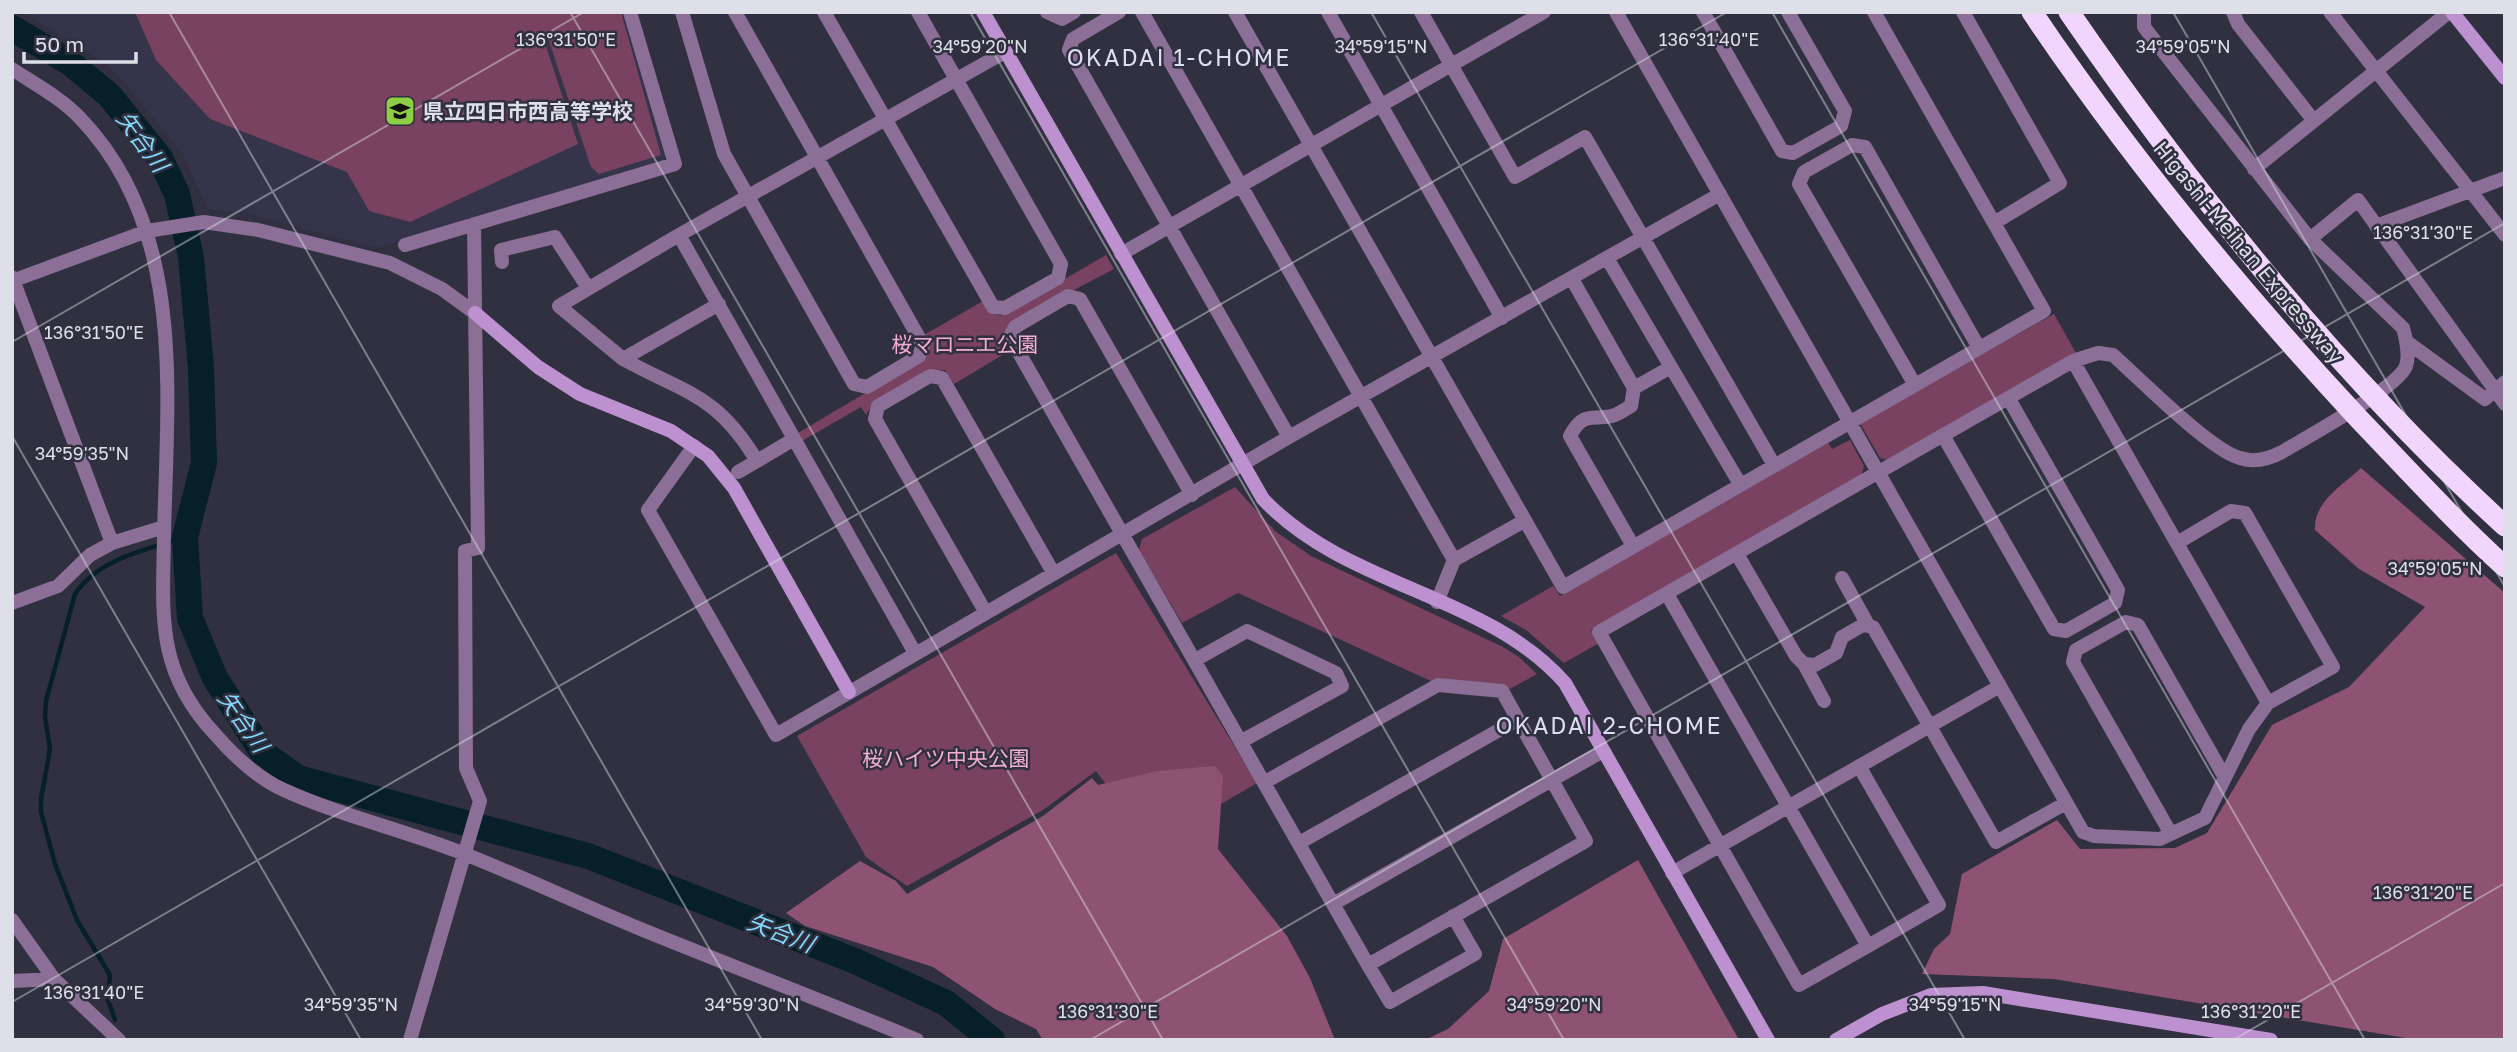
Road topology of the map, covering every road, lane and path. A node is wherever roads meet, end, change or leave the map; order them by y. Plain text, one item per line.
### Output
1 (629, 12) edge
2 (682, 12) edge
3 (735, 12) edge
4 (824, 12) edge
5 (918, 12) edge
6 (983, 12) edge
7 (1048, 12) edge
8 (1074, 12) edge
9 (1119, 12) edge
10 (1142, 12) edge
11 (1235, 12) edge
12 (1328, 12) edge
13 (1421, 12) edge
14 (1544, 12) edge
15 (1616, 12) edge
16 (1703, 12) edge
17 (1788, 12) edge
18 (1874, 12) edge
19 (1963, 12) edge
20 (2032, 12) edge
21 (2069, 12) edge
22 (2144, 12) edge
23 (2233, 12) edge
24 (2330, 12) edge
25 (2450, 12) edge
26 (1520, 18) edge
27 (1005, 51) junction
28 (1452, 66) junction
29 (12, 69) edge
30 (2374, 71) junction
31 (2505, 78) edge
32 (956, 79) junction
33 (1381, 106) junction
34 (885, 119) junction
35 (2314, 121) junction
36 (1841, 126) junction
37 (1311, 145) junction
38 (1852, 145) junction
39 (1793, 152) junction
40 (816, 158) junction
41 (2254, 169) junction
42 (1804, 172) junction
43 (2505, 178) edge
44 (1240, 186) junction
45 (2470, 191) junction
46 (1720, 194) junction
47 (749, 198) junction
48 (1994, 223) junction
49 (474, 224) junction
50 (1170, 226) junction
51 (2376, 226) junction
52 (147, 230) junction
53 (679, 235) junction
54 (2505, 235) edge
55 (1643, 238) junction
56 (2310, 239) junction
57 (405, 245) dead end
58 (1121, 254) junction
59 (1607, 258) junction
60 (502, 262) dead end
61 (13, 279) edge
62 (1572, 279) junction
63 (588, 288) junction
64 (719, 304) junction
65 (475, 313) junction
66 (1502, 318) junction
67 (2407, 342) junction
68 (1979, 348) junction
69 (1433, 358) junction
70 (623, 359) junction
71 (2073, 361) junction
72 (1671, 367) junction
73 (1915, 385) junction
74 (2500, 386) edge
75 (1634, 388) junction
76 (1361, 398) junction
77 (2009, 399) junction
78 (2505, 404) edge
79 (1851, 421) junction
80 (1289, 437) junction
81 (1944, 437) junction
82 (794, 439) junction
83 (694, 446) junction
84 (757, 461) junction
85 (1774, 465) junction
86 (1241, 466) junction
87 (738, 472) dead end
88 (1880, 473) junction
89 (1740, 484) junction
90 (1192, 495) junction
91 (1524, 521) junction
92 (2505, 526) edge
93 (164, 530) junction
94 (1122, 534) junction
95 (112, 543) junction
96 (2177, 543) junction
97 (1633, 546) junction
98 (1737, 554) junction
99 (1454, 559) junction
100 (2505, 567) edge
101 (1054, 574) junction
102 (1842, 578) dead end
103 (1667, 594) junction
104 (1437, 602) junction
105 (12, 603) edge
106 (2115, 603) junction
107 (986, 613) junction
108 (2126, 622) junction
109 (1868, 625) junction
110 (2066, 631) junction
111 (2076, 650) junction
112 (915, 653) junction
113 (1195, 660) junction
114 (1804, 664) junction
115 (2000, 686) junction
116 (849, 692) junction
117 (1825, 701) dead end
118 (2268, 703) junction
119 (1517, 720) junction
120 (1930, 726) junction
121 (1242, 741) junction
122 (1603, 751) junction
123 (1859, 766) junction
124 (2224, 776) junction
125 (1551, 779) junction
126 (1265, 782) junction
127 (2066, 803) junction
128 (1789, 807) junction
129 (2171, 834) junction
130 (1299, 843) junction
131 (1721, 845) junction
132 (464, 849) junction
133 (1672, 873) junction
134 (1333, 904) junction
135 (1453, 916) junction
136 (12, 920) edge
137 (1868, 946) junction
138 (1368, 965) junction
139 (54, 979) junction
140 (12, 981) edge
141 (119, 1040) edge
142 (410, 1040) edge
143 (917, 1040) edge
144 (1768, 1040) edge
145 (1836, 1040) edge
146 (2271, 1040) edge

1 - 49 street
2 - 47 street
3 - 40 street
4 - 34 street
5 - 32 street
6 - 27 street
7 - 8 street
9 - 50 street
10 - 44 street
11 - 37 street
12 - 33 street
13 - 28 street
14 - 26 street
15 - 46 street
16 - 39 street
17 - 36 street
18 - 48 street
19 - 48 street
20 - 100 highway, Higashi-Meihan Expressway
21 - 92 highway, Higashi-Meihan Expressway
22 - 41 street
23 - 35 street
24 - 30 street
25 - 30 street
25 - 31 street
26 - 28 street
27 - 32 street
27 - 58 street
28 - 33 street
28 - 55 street
29 - 52 street
30 - 35 street
30 - 45 street
32 - 34 street
32 - 34 street
33 - 37 street
33 - 66 street
34 - 40 street
35 - 41 street
36 - 38 street
36 - 39 street
37 - 44 street
37 - 69 street
38 - 42 street
38 - 68 street
39 - 42 street
40 - 47 street
40 - 47 street
41 - 56 street
42 - 73 street
43 - 45 street
44 - 50 street
44 - 76 street
45 - 51 street
45 - 54 street
46 - 55 street
46 - 79 street
47 - 53 street
48 - 68 street
49 - 57 street
49 - 65 street
50 - 58 street
50 - 80 street
51 - 56 street
51 - 74 street
52 - 61 street
52 - 65 street
52 - 93 street
53 - 63 street
53 - 64 street
55 - 59 street
55 - 85 street
56 - 67 street
58 - 86 street
59 - 62 street
59 - 72 street
60 - 63 street
61 - 95 street
62 - 66 street
62 - 75 street
63 - 70 street
64 - 70 street
64 - 82 street
65 - 83 street
65 - 132 street
66 - 69 street
67 - 71 street
67 - 74 street
68 - 73 street
69 - 76 street
69 - 91 street
70 - 84 street
71 - 77 street
71 - 96 street
72 - 75 street
72 - 89 street
73 - 79 street
74 - 78 street
75 - 97 street
76 - 80 street
76 - 99 street
77 - 81 street
77 - 106 street
79 - 85 street
79 - 88 street
80 - 86 street
81 - 88 street
81 - 110 street
82 - 84 street
82 - 112 street
83 - 116 street
83 - 116 street
84 - 87 street
85 - 89 street
86 - 90 street
86 - 104 street
88 - 98 street
88 - 115 street
89 - 97 street
90 - 94 street
90 - 94 street
91 - 97 street
91 - 99 street
93 - 95 street
93 - 132 street
94 - 101 street
94 - 113 street
95 - 105 street
96 - 118 street
96 - 118 street
98 - 103 street
98 - 114 street
99 - 104 street
101 - 107 street
101 - 107 street
102 - 109 street
103 - 128 street
103 - 131 street
104 - 122 street
106 - 108 street
106 - 110 street
107 - 112 street
108 - 111 street
108 - 124 street
109 - 114 street
109 - 120 street
110 - 111 street
111 - 129 street
112 - 116 street
113 - 121 street
113 - 121 street
114 - 117 street
115 - 120 street
115 - 127 street
118 - 124 street
119 - 125 street
119 - 126 street
119 - 130 street
120 - 123 street
120 - 127 street
121 - 126 street
122 - 125 street
122 - 133 street
123 - 128 street
123 - 137 street
124 - 129 street
125 - 134 street
125 - 135 street
126 - 130 street
127 - 129 street
128 - 131 street
128 - 137 street
130 - 134 street
131 - 133 street
131 - 137 street
132 - 142 street
132 - 143 street
133 - 144 street
134 - 138 street
135 - 138 street
135 - 138 street
136 - 139 street
139 - 140 street
139 - 141 street
145 - 146 street

